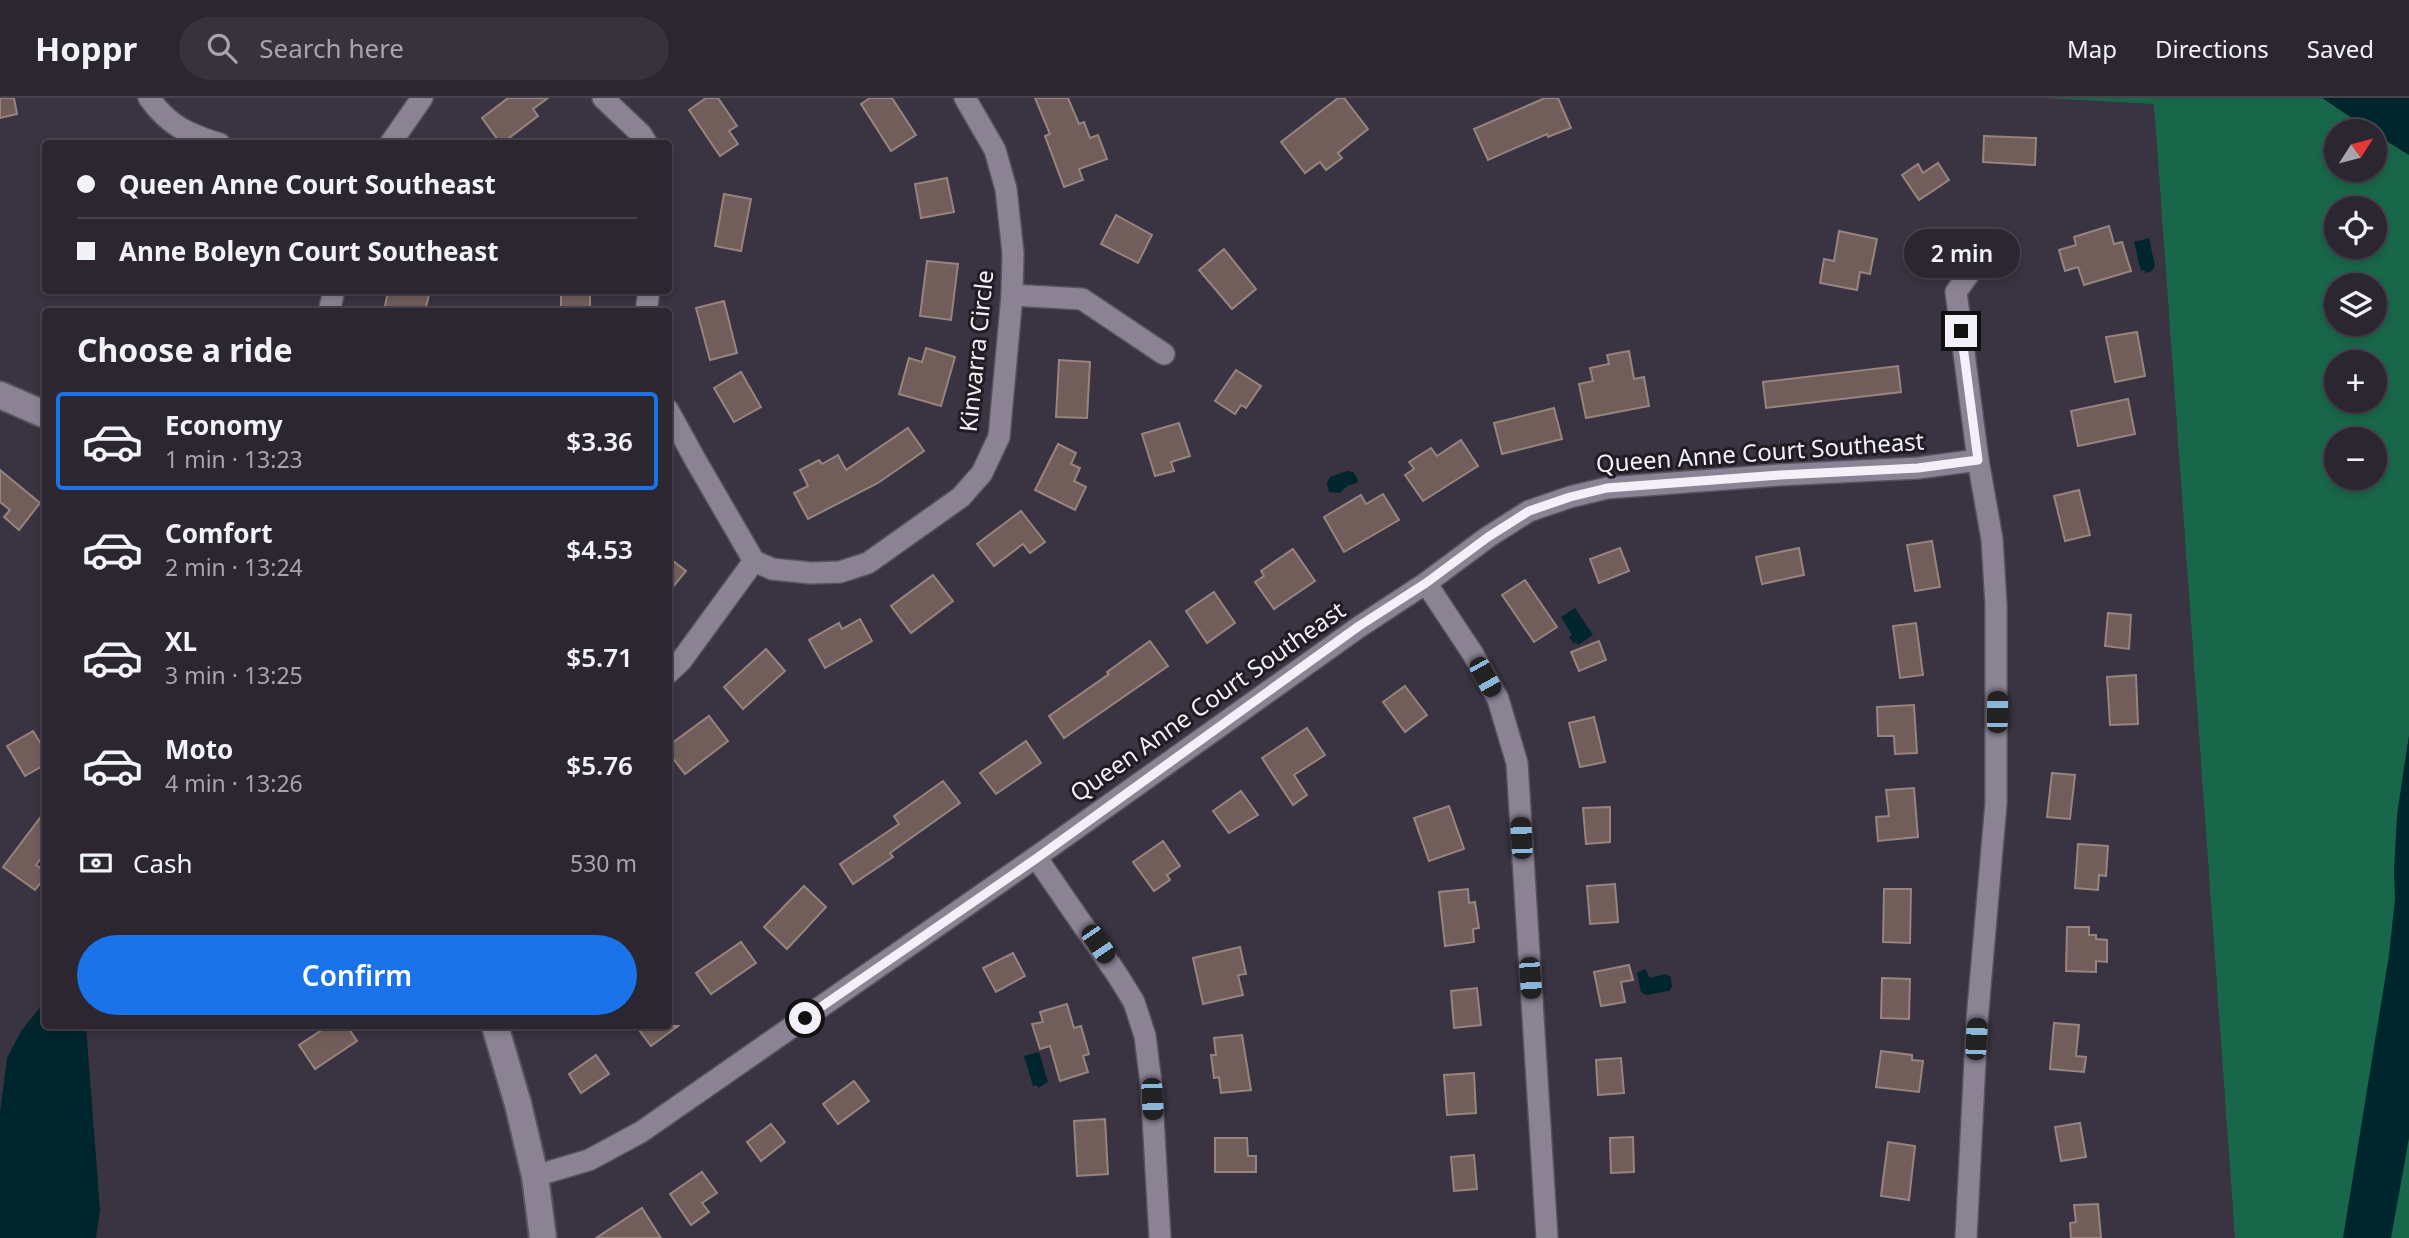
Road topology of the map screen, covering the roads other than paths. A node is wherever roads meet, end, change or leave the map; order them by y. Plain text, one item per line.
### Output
1 (149, 98) edge
2 (422, 98) edge
3 (603, 98) edge
4 (965, 98) edge
5 (207, 140) edge
6 (393, 140) edge
7 (645, 140) edge
8 (1973, 268) dead end
9 (1012, 295) junction
10 (1164, 354) dead end
11 (0, 396) edge
12 (42, 413) edge
13 (672, 418) edge
14 (1978, 460) junction
15 (754, 561) junction
16 (1426, 583) junction
17 (672, 669) edge
18 (1037, 858) junction
19 (496, 1029) edge
20 (535, 1176) junction
21 (542, 1238) edge
22 (1160, 1238) edge
23 (1547, 1238) edge
24 (1966, 1238) edge

1 - 5 street
2 - 6 street
3 - 7 street
4 - 9 street, Kinvarra Circle
8 - 14 street
9 - 10 street
9 - 15 street, Kinvarra Circle
11 - 12 street
13 - 15 street
14 - 16 street, Queen Anne Court Southeast
14 - 24 street
15 - 17 street
16 - 18 street, Queen Anne Court Southeast
16 - 23 street
18 - 20 street, Queen Anne Court Southeast
18 - 22 street
19 - 20 street
20 - 21 street

